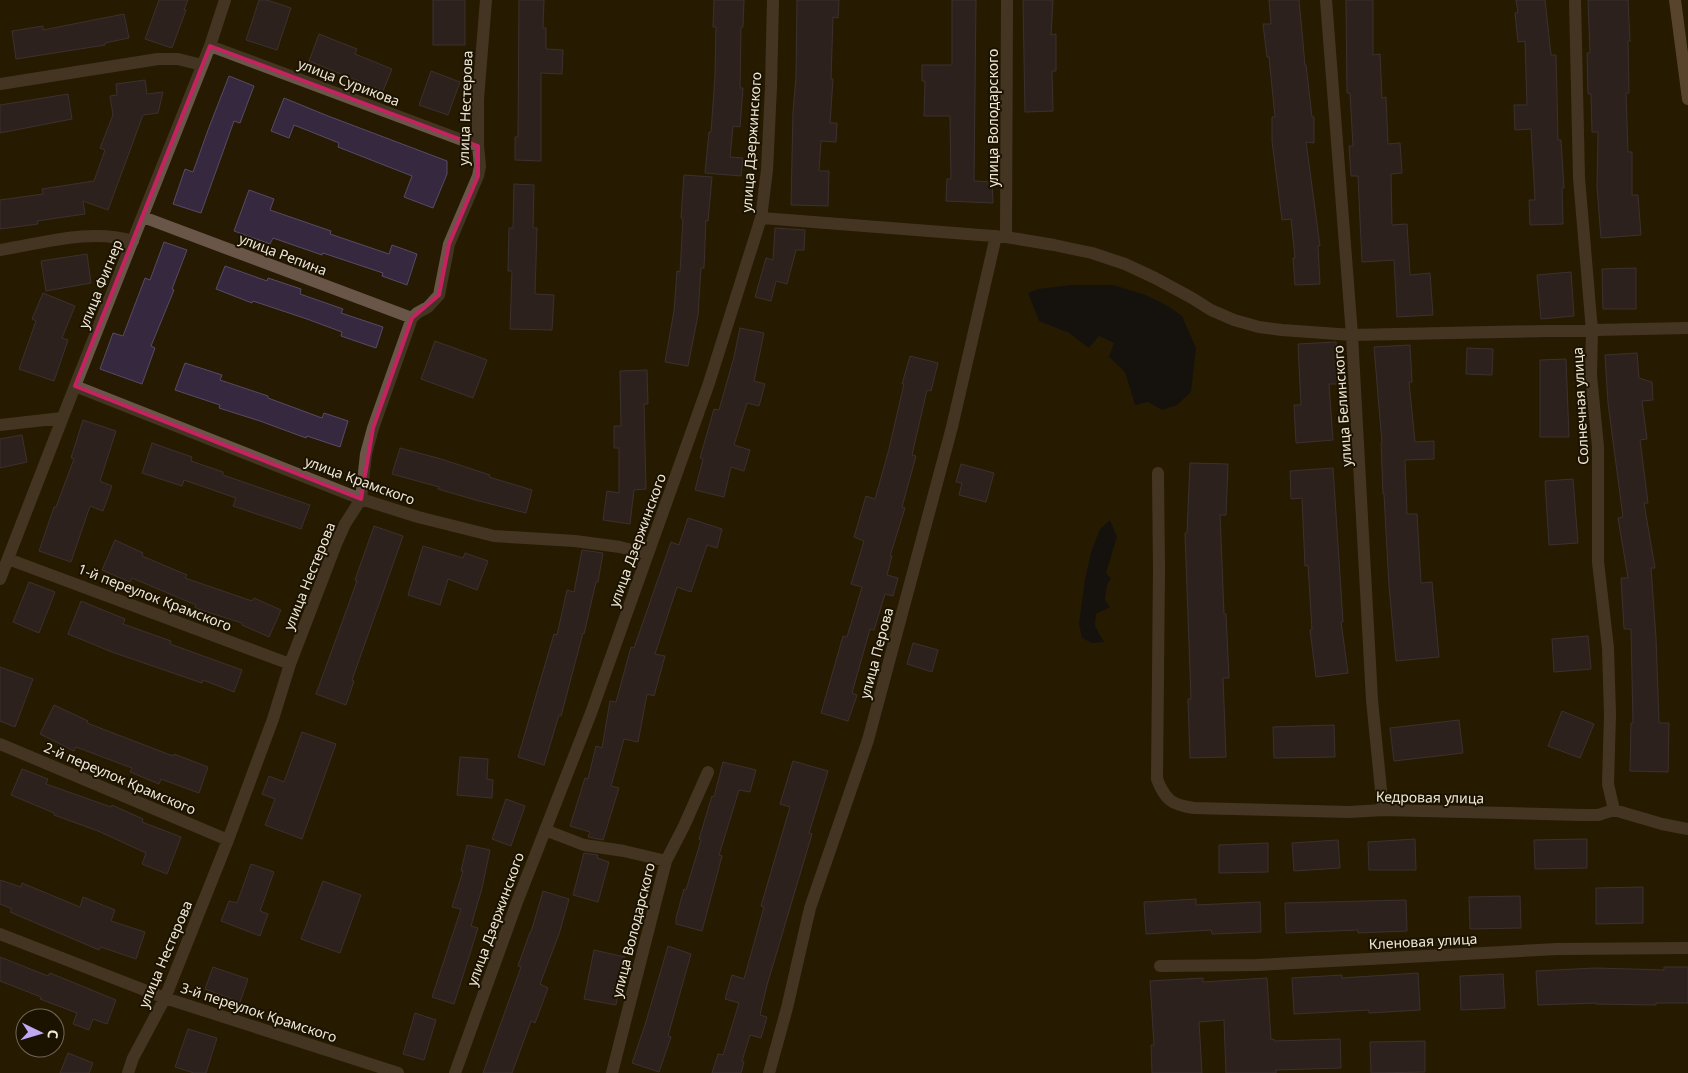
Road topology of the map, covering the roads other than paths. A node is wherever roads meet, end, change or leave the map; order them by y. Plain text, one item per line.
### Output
1 (225, 0) edge
2 (486, 0) edge
3 (773, 0) edge
4 (1007, 0) edge
5 (1326, 0) edge
6 (1575, 0) edge
7 (1675, 0) edge
8 (210, 46) junction
9 (202, 66) junction
10 (0, 84) edge
11 (1688, 99) edge
12 (478, 146) junction
13 (143, 217) junction
14 (761, 218) junction
15 (1001, 236) junction
16 (133, 241) junction
17 (0, 250) edge
18 (412, 318) junction
19 (1688, 328) edge
20 (1592, 331) junction
21 (1352, 334) junction
22 (75, 386) junction
23 (62, 418) junction
24 (0, 425) edge
25 (1158, 473) dead end
26 (361, 499) junction
27 (647, 554) junction
28 (8, 558) junction
29 (0, 579) edge
30 (290, 664) junction
31 (0, 744) edge
32 (708, 772) dead end
33 (1383, 810) junction
34 (1614, 810) junction
35 (1688, 829) edge
36 (545, 830) junction
37 (228, 840) junction
38 (666, 861) junction
39 (0, 934) edge
40 (1688, 948) edge
41 (1160, 966) dead end
42 (165, 998) junction
43 (128, 1073) edge
44 (398, 1073) edge
45 (455, 1073) edge
46 (612, 1073) edge
47 (769, 1073) edge

1 - 8 street, улица Фигнер
2 - 12 street, улица Нестерова
3 - 14 street, улица Дзержинского
4 - 15 street, улица Володарского
5 - 21 street, улица Белинского
6 - 20 street, Солнечная улица
7 - 11 main road
8 - 9 street, улица Фигнер
8 - 12 street, улица Сурикова
9 - 10 street
9 - 13 street, улица Фигнер
12 - 18 street, улица Нестерова
13 - 16 street, улица Фигнер
13 - 18 street, улица Репина
14 - 15 street
14 - 27 street, улица Дзержинского
15 - 21 street
15 - 47 street, улица Перова
16 - 17 street
16 - 22 street, улица Фигнер
18 - 26 street, улица Нестерова
19 - 20 street
20 - 21 street
20 - 34 street, Солнечная улица
21 - 33 street, улица Белинского
22 - 23 street, улица Фигнер
22 - 26 street, улица Крамского
23 - 24 street
23 - 28 street, улица Фигнер
25 - 33 street, Кедровая улица
26 - 27 street, улица Крамского
26 - 30 street, улица Нестерова
27 - 36 street, улица Дзержинского
28 - 29 street, улица Фигнер
28 - 30 street, 1-й переулок Крамского
30 - 37 street, улица Нестерова
31 - 37 street, 2-й переулок Крамского
32 - 38 street, улица Володарского
33 - 34 street, Кедровая улица
34 - 35 street, Кедровая улица
36 - 38 street
36 - 45 street, улица Дзержинского
37 - 42 street, улица Нестерова
38 - 46 street, улица Володарского
39 - 42 street, 3-й переулок Крамского
40 - 41 street, Кленовая улица
42 - 43 street, улица Нестерова
42 - 44 street, 3-й переулок Крамского

